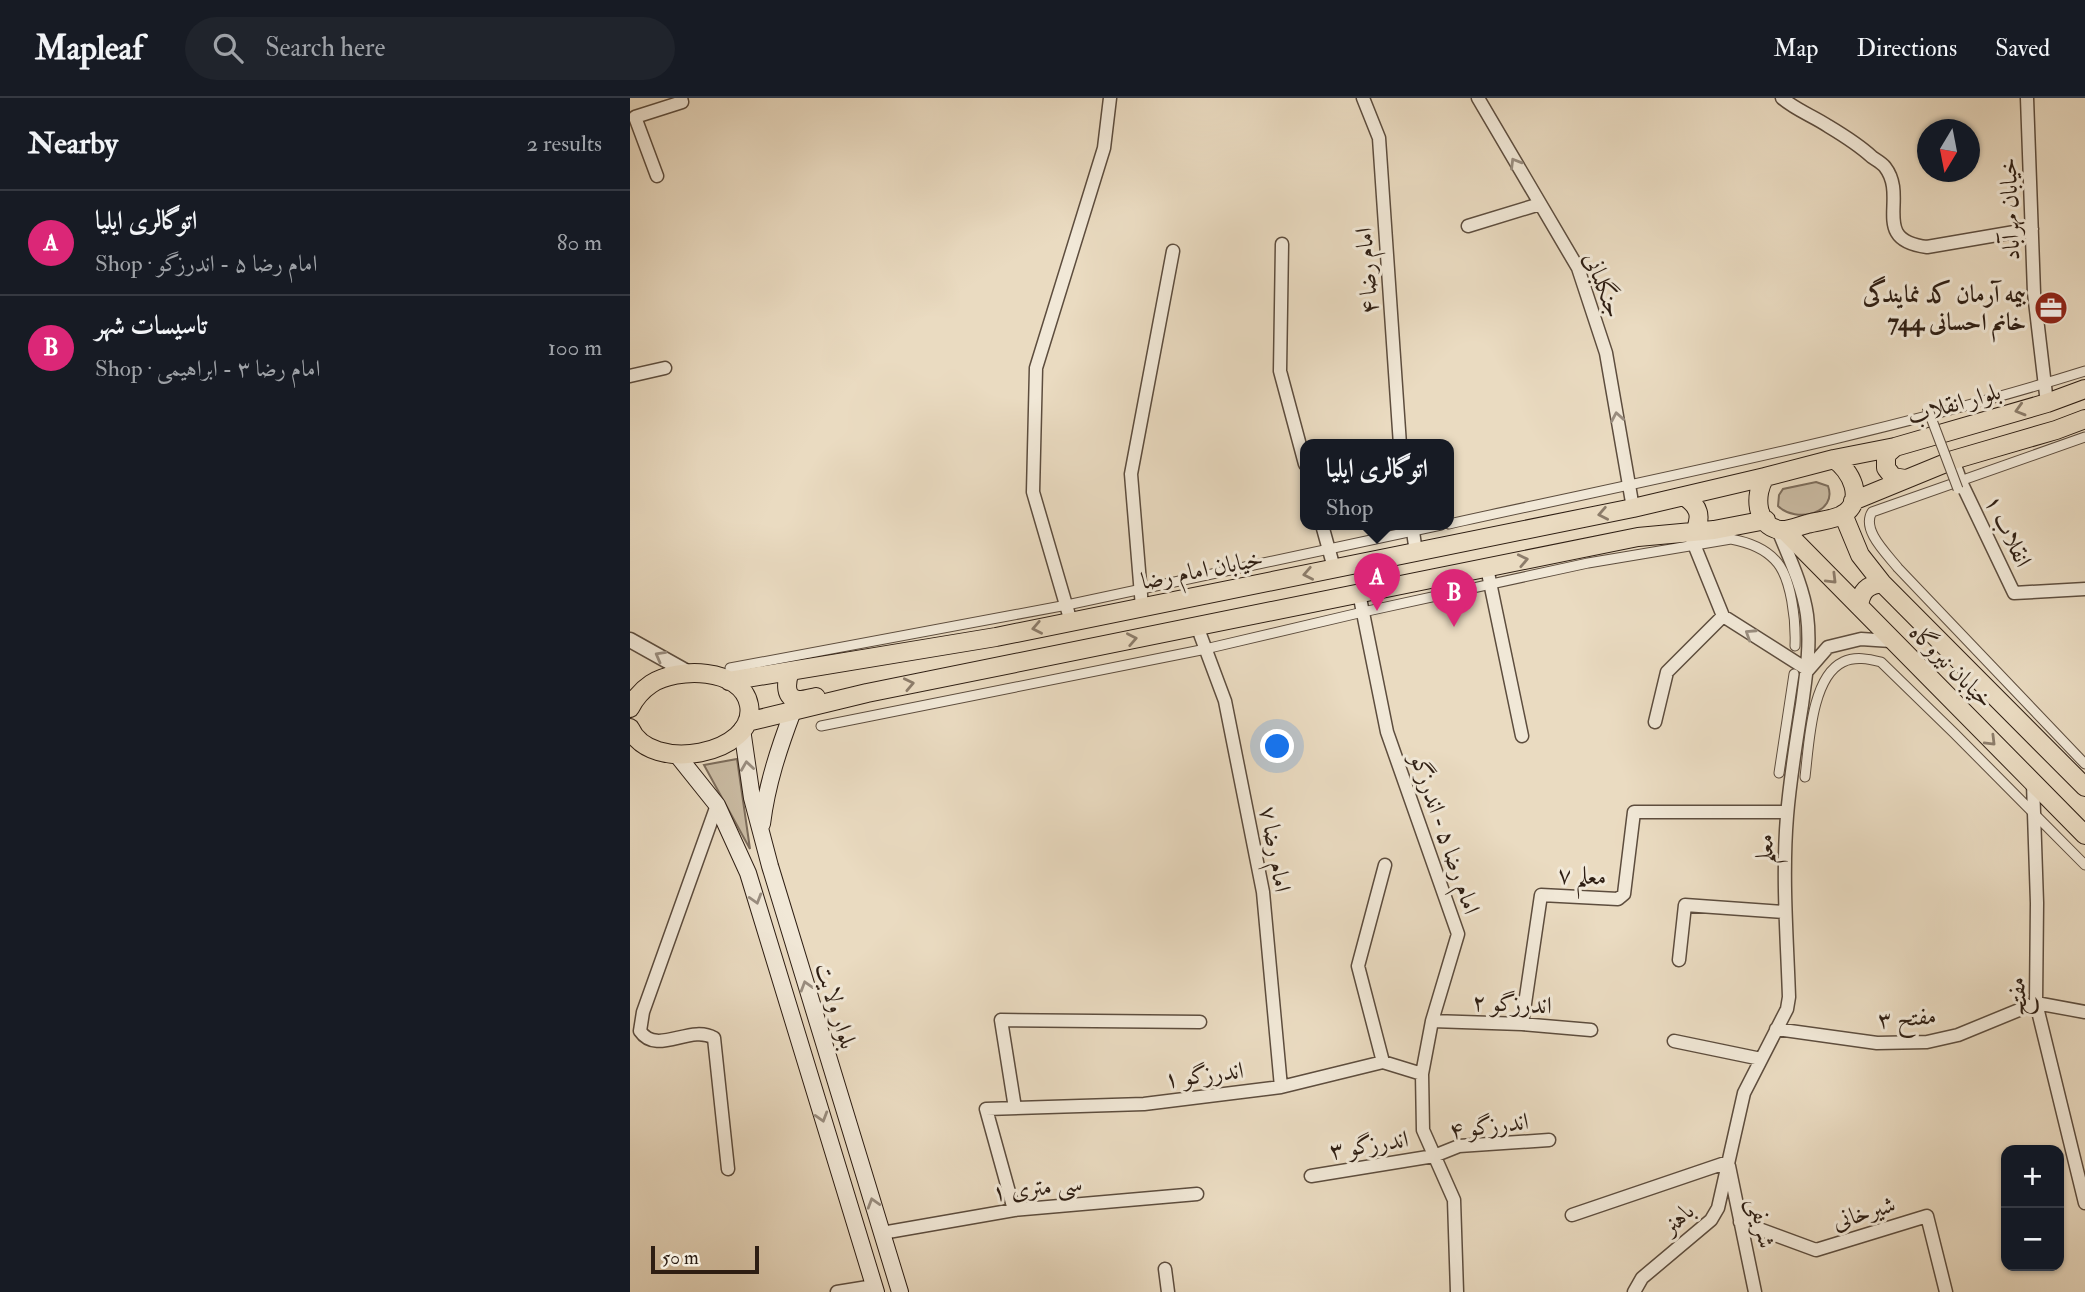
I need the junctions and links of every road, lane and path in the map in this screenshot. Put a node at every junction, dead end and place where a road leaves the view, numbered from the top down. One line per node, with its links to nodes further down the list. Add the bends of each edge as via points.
1 (681, 98): 7 (street, via 682,102 635,117)
2 (1110, 98): 50 (street, via 1104,148 1036,369 1033,492)
3 (1363, 98): 22 (street, امام رضا ۴, via 1379,138)
4 (1478, 98): 8 (street, جنگلبانی, one-way to 4)
5 (1782, 98): 10 (street, via 1885,167 1892,183 1894,231 1902,240 1927,247)
6 (2027, 98): 10 (street, خیابان مهرآباد)
7 (657, 176)
8 (1540, 204): 9 (street); 29 (street, جنگلبانی, one-way to 8, via 1606,353 1578,268)
9 (1468, 226)
10 (2032, 229): 16 (street, خیابان مهرآباد)
11 (1282, 244): 23 (street, via 1280,371)
12 (1173, 251): 47 (street, via 1131,474)
13 (665, 368): 15 (street)
14 (2085, 371): 16 (street)
15 (630, 376)
16 (2045, 384): 18 (street, خیابان مهرآباد); 29 (street, via 1816,444)
17 (2085, 389): 18 (main road, بلوار انقلاب)
18 (2047, 403): 24 (main road, بلوار انقلاب, one-way to 24)
19 (1927, 407): 30 (street, bridge)
20 (2085, 419): 26 (main road)
21 (2085, 437): 30 (street)
22 (1400, 439)
23 (1300, 445)
24 (1895, 447): 25 (main road, بلوار انقلاب); 28 (main road, via 1886,456 1886,468 1893,477)
25 (1834, 459): 27 (main road, بلوار انقلاب); 32 (main road, خیابان نیروگاه, via 1854,484)
26 (1953, 460): 28 (main road); 30 (street, انقلاب ۱)
27 (1765, 477): 31 (main road, خیابان امام رضا); 35 (main road, via 1757,502 1761,516)
28 (1905, 479): 32 (main road)
29 (1629, 485): 33 (street, جنگلبانی); 34 (street)
30 (1959, 485): 45 (street, انقلاب ۱, via 2014,593); 73 (street, via 1872,512 1869,527 1898,568)
31 (1685, 497): 33 (main road, خیابان امام رضا); 39 (main road, via 1699,512)
32 (1848, 507): 35 (main road); 44 (main road, خیابان نیروگاه, via 1860,555)
33 (1633, 508): 41 (main road, خیابان امام رضا, one-way to 41)
34 (1454, 523)
35 (1776, 527): 39 (main road); 48 (main road, خیابان نیروگاه, one-way to 48); 57 (street, معلم, via 1807,613)
36 (1323, 530): 40 (street)
37 (1405, 530): 40 (street)
38 (1413, 530): 41 (street)
39 (1693, 536): 43 (main road, via 1638,537); 51 (street); 55 (street, via 1751,543 1774,559 1784,576 1795,616)
40 (1329, 550): 42 (street); 47 (street)
41 (1416, 552): 42 (main road, خیابان امام رضا)
42 (1334, 569): 47 (main road, خیابان امام رضا, one-way to 47)
43 (1489, 576): 46 (main road); 49 (street); 69 (street)
44 (1882, 583): 48 (main road, via 1870,585 1861,594); 77 (main road, خیابان نیروگاه)
45 (2085, 589)
46 (1359, 593): 49 (street, امام رضا ۵ - اندرزگو); 52 (main road)
47 (1141, 598): 50 (main road, خیابان امام رضا)
48 (1859, 606): 54 (main road, خیابان نیروگاه)
49 (1363, 612): 56 (street); 91 (street, امام رضا ۵ - اندرزگو, via 1387,732 1458,934)
50 (1069, 613): 58 (main road, خیابان امام رضا, one-way to 58, via 996,637); 60 (street)
51 (1723, 616): 57 (street, one-way to 51); 65 (street, via 1667,672)
52 (1196, 626): 56 (street, امام رضا ۷); 62 (main road, one-way to 52)
53 (630, 640): 59 (street, one-way to 53)
54 (1891, 641): 57 (street, via 1861,639 1828,647); 76 (main road, خیابان نیروگاه, one-way to 76)
55 (1795, 646)
56 (1205, 649): 67 (street); 100 (street, امام رضا ۷, via 1225,701 1263,892)
57 (1808, 670): 79 (street, معلم)
58 (790, 672): 60 (main road, خیابان امام رضا); 62 (main road, via 787,690 799,700)
59 (690, 673): 60 (main road); 63 (main road, via 652,683)
60 (729, 674): 66 (main road, via 746,695)
61 (1794, 674): 74 (street)
62 (867, 693): 64 (main road)
63 (631, 700)
64 (793, 711): 66 (main road); 81 (main road, via 773,766)
65 (1655, 722)
66 (745, 726): 72 (main road, via 712,750); 81 (main road, بلوار ولایت, one-way to 66, via 752,798)
67 (821, 726)
68 (630, 728): 70 (main road)
69 (1522, 736)
70 (651, 748): 71 (main road); 72 (main road)
71 (630, 749)
72 (677, 755): 78 (main road, بلوار ولایت)
73 (2085, 764)
74 (1779, 772)
75 (1805, 776): 80 (street, via 1815,707 1826,676 1841,663 1870,659 1881,662)
76 (2033, 783): 80 (street, مفتح); 82 (main road, خیابان نیروگاه)
77 (2085, 787)
78 (717, 805): 86 (main road, بلوار ولایت); 105 (street, via 640,1031 658,1042 689,1034 706,1033 714,1038)
79 (1787, 812): 87 (street, معلم); 93 (street, معلم ۷, via 1634,812 1624,894 1618,899 1541,895)
80 (2034, 814): 83 (street); 89 (street, مفتح)
81 (761, 834): 84 (main road, بلوار ولایت)
82 (2085, 835)
83 (2085, 865)
84 (770, 866): 86 (main road, via 754,863); 112 (main road, بلوار ولایت, one-way to 84)
85 (1385, 866): 98 (street, via 1358,966)
86 (748, 873): 114 (main road, بلوار ولایت, one-way to 114)
87 (1785, 912): 88 (street, via 1685,905); 94 (street, معلم, via 1789,998)
88 (1679, 960)
89 (2036, 1003): 90 (street); 94 (street, مفتح ۳, via 1958,1035 1927,1042 1877,1043); 108 (street, مفتح)
90 (2085, 1012)
91 (1432, 1021): 93 (street, اندرزگو ۲); 99 (street, امام رضا ۵ - اندرزگو)
92 (1200, 1022): 101 (street, via 1002,1020)
93 (1522, 1024): 95 (street, اندرزگو ۲)
94 (1776, 1029): 97 (street, معلم)
95 (1591, 1030)
96 (1674, 1041): 97 (street)
97 (1761, 1059): 104 (street, معلم, via 1744,1093)
98 (1383, 1062): 99 (street); 100 (street, اندرزگو ۱)
99 (1422, 1074): 103 (street, امام رضا ۵ - اندرزگو, via 1423,1130)
100 (1281, 1087): 101 (street, اندرزگو ۱, via 1144,1104)
101 (1014, 1108): 109 (street, اندرزگو ۱, via 986,1109)
102 (1549, 1140): 103 (street, اندرزگو ۴, via 1459,1146)
103 (1434, 1156): 106 (street, اندرزگو ۳); 118 (street, امام رضا ۵ - اندرزگو, via 1454,1200)
104 (1728, 1162): 110 (street); 111 (street, شریفی); 119 (street, باهنر, via 1718,1208 1710,1220 1642,1278)
105 (728, 1169)
106 (1311, 1176)
107 (1198, 1194): 109 (street, سی متری ۱)
108 (2085, 1203)
109 (1014, 1210): 112 (street, سی متری ۱)
110 (1572, 1215)
111 (1740, 1222): 120 (street, شریفی); 121 (street, شیرخانی, via 1816,1250 1927,1216)
112 (882, 1233): 116 (main road, بلوار ولایت)
113 (1165, 1269): 117 (street)
114 (875, 1289): 115 (street)
115 (837, 1292)
116 (900, 1292)
117 (1168, 1292)
118 (1457, 1292)
119 (1634, 1292)
120 (1755, 1292)
121 (1946, 1292)

